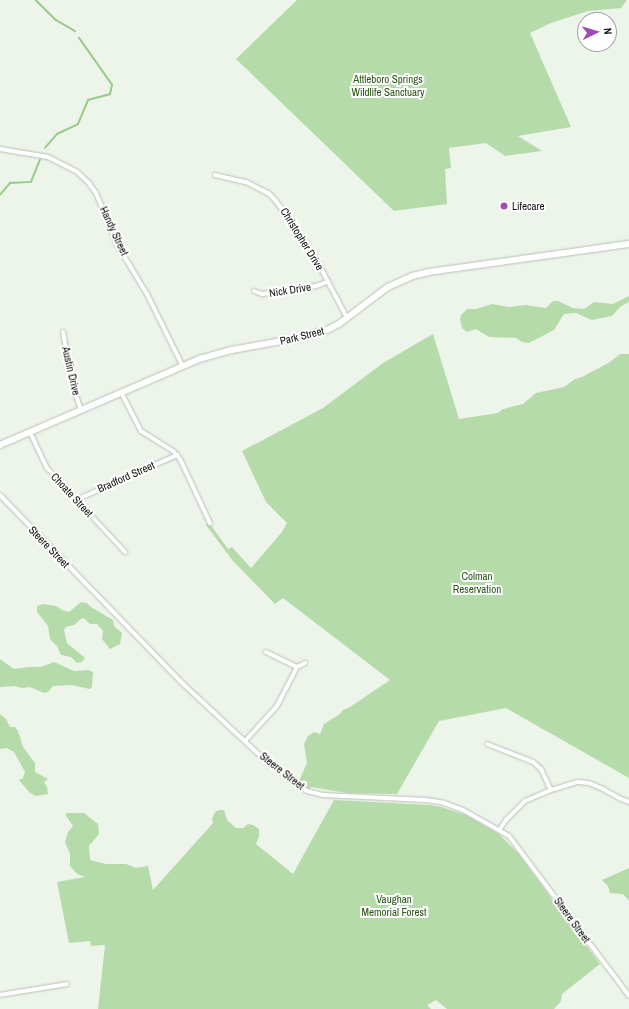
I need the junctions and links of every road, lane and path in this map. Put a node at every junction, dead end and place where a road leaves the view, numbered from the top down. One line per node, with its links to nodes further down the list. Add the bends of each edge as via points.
1 (0, 149): 8 (street, Handy Street, via 48,156 76,171 88,182 96,193 118,246 147,294)
2 (215, 175): 4 (street, Christopher Drive, via 246,182 273,198 314,255)
3 (629, 244): 6 (main road, Park Street, via 413,276 388,287)
4 (327, 282): 5 (street, Nick Drive, via 262,294); 6 (street, Christopher Drive)
5 (254, 291)
6 (347, 318): 8 (main road, Park Street, via 314,335 232,350)
7 (63, 332): 10 (street, Austin Drive, via 73,386)
8 (182, 367): 9 (main road, Park Street)
9 (122, 394): 10 (main road, Park Street); 13 (street, via 141,431)
10 (81, 410): 11 (main road, Park Street)
11 (30, 432): 12 (main road, Park Street); 15 (street, Choate Street, via 47,468)
12 (0, 445)
13 (177, 455): 15 (street, Bradford Street); 16 (street)
14 (0, 495): 21 (street, Steere Street, via 148,649)
15 (76, 500): 17 (street, Choate Street)
16 (210, 523)
17 (125, 552)
18 (266, 652): 20 (street)
19 (305, 662): 20 (street)
20 (296, 667): 21 (street, via 277,706)
21 (245, 741): 25 (street, Steere Street, via 307,791 339,796 444,803)
22 (487, 744): 23 (street, via 533,762 541,769)
23 (551, 790): 24 (street, via 578,782 589,783); 25 (street, via 525,801)
24 (629, 802)
25 (500, 829): 28 (street, Steere Street, via 517,845)
26 (67, 984): 27 (street)
27 (0, 995)
28 (629, 996)

